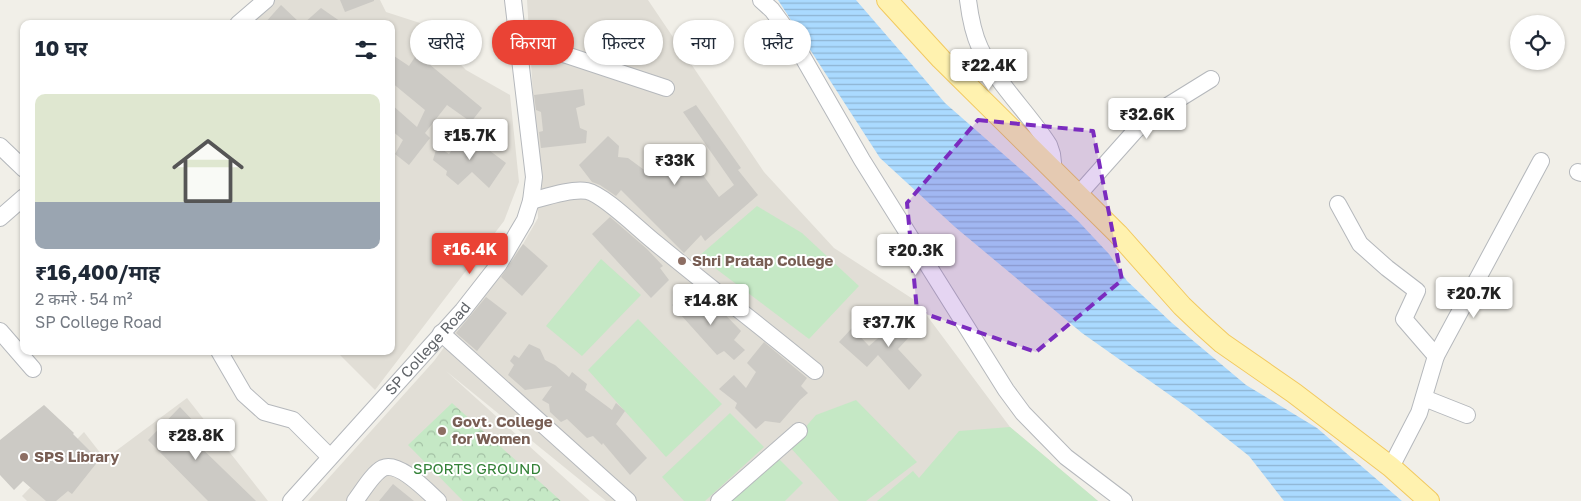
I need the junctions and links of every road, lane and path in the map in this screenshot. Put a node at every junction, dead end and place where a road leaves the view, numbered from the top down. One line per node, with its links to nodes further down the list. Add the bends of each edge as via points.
1 (266, 0): 6 (street)
2 (513, 0): 7 (street, SP College Road)
3 (761, 0): 39 (street, via 789,33 867,167 1006,390 1066,457)
4 (888, 0): 15 (main road, via 941,59)
5 (968, 0): 15 (street, via 979,48 1049,145)
6 (243, 20)
7 (516, 20)
8 (574, 58): 11 (street)
9 (521, 65): 18 (street, SP College Road, via 534,177)
10 (1211, 79): 16 (street, via 1148,118)
11 (666, 88)
12 (0, 146): 14 (street)
13 (1541, 161): 26 (street)
14 (20, 165)
15 (1054, 172): 16 (main road)
16 (1078, 195): 33 (main road, via 1118,234 1182,306 1222,343)
17 (20, 201): 20 (street)
18 (531, 201): 22 (street, SP College Road, via 525,220 499,264); 28 (street, via 573,191 587,191 602,198)
19 (1338, 204): 26 (street, via 1360,244 1417,291 1404,319)
20 (0, 218)
21 (0, 331): 23 (street)
22 (441, 333): 32 (street, SP College Road); 37 (street)
23 (20, 353)
24 (21, 355): 27 (street)
25 (221, 355): 32 (street, via 244,394 264,412 293,420)
26 (1436, 356): 29 (street)
27 (33, 368)
28 (815, 371)
29 (1424, 398): 30 (street); 33 (street)
30 (1468, 415)
31 (799, 430): 38 (street)
32 (330, 457): 34 (street, SP College Road)
33 (1391, 467): 40 (main road)
34 (292, 501)
35 (355, 501): 36 (street, via 382,468 390,467 406,473)
36 (438, 501)
37 (628, 501)
38 (719, 501)
39 (1124, 501)
40 (1429, 501)

